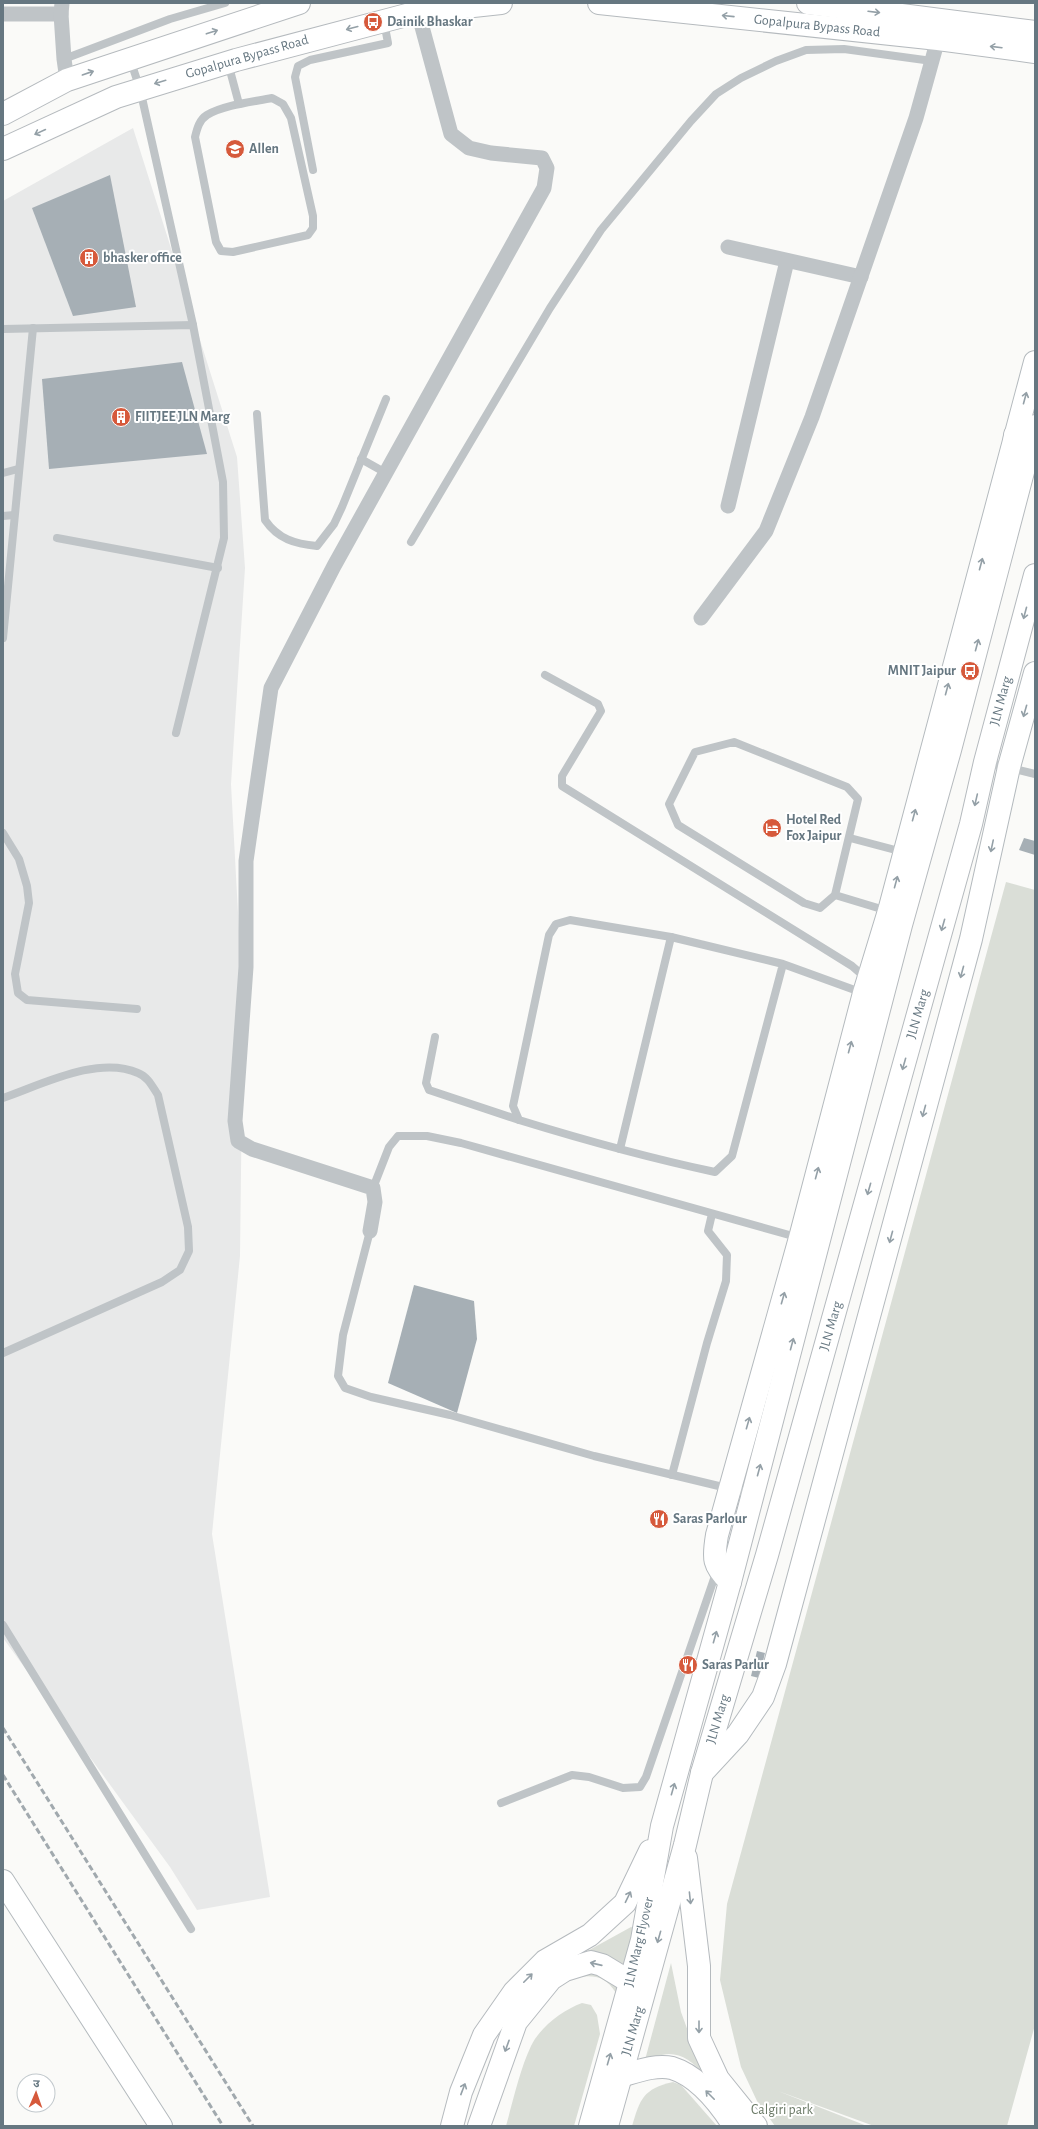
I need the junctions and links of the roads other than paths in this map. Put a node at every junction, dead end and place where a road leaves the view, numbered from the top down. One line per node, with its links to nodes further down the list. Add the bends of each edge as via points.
1 (225, 3): 13 (lane, via 170,19)
2 (300, 3): 14 (main road, one-way to 2)
3 (501, 3): 7 (main road, Gopalpura Bypass Road)
4 (599, 3): 11 (main road, Gopalpura Bypass Road, one-way to 4)
5 (808, 3): 10 (main road, Gopalpura Bypass Road, one-way to 10)
6 (62, 9): 8 (street); 13 (street)
7 (418, 12): 9 (main road, Gopalpura Bypass Road); 37 (street, via 451,134 469,148 542,158 548,168 544,188)
8 (3, 14)
9 (384, 20): 16 (main road, Gopalpura Bypass Road, one-way to 16); 22 (lane, via 388,43 310,60 298,66 295,77)
10 (1029, 30)
11 (938, 39): 12 (main road, Gopalpura Bypass Road, one-way to 11); 15 (street)
12 (1035, 52)
13 (64, 59): 17 (street)
14 (130, 59): 17 (main road, one-way to 14); 18 (lane)
15 (932, 61): 25 (street, via 916,118); 43 (lane, via 844,49 806,50 762,68 716,94 601,230 550,308)
16 (227, 62): 18 (main road, Gopalpura Bypass Road, one-way to 18); 19 (lane)
17 (67, 80): 20 (main road)
18 (140, 88): 21 (main road, Gopalpura Bypass Road, one-way to 21); 26 (lane)
19 (239, 104): 19 (lane, via 272,98 283,104 291,118 313,228 308,235 233,252 221,251 216,242 195,137 206,115)
20 (3, 114)
21 (3, 149)
22 (313, 170)
23 (728, 247): 24 (street)
24 (787, 261): 25 (street); 38 (street)
25 (861, 277): 46 (street, via 812,417 766,531)
26 (193, 325): 27 (lane); 44 (lane, via 223,482 224,538)
27 (33, 328): 28 (lane); 35 (lane)
28 (3, 329)
29 (1035, 362): 33 (main road, one-way to 29)
30 (386, 399): 34 (lane)
31 (257, 414): 34 (lane, via 265,520 275,532 297,544 317,546 326,536 342,507)
32 (1035, 426): 41 (main road, JLN Marg)
33 (1015, 434): 41 (main road); 51 (main road, one-way to 33)
34 (361, 460): 37 (lane)
35 (18, 469): 36 (lane); 39 (lane)
36 (3, 473)
37 (386, 473): 68 (street, via 334,566 272,688 246,861 246,967 234,1121 238,1141 252,1149)
38 (728, 506)
39 (14, 515): 40 (lane); 47 (lane)
40 (3, 516)
41 (1009, 520): 51 (main road, JLN Marg, one-way to 41)
42 (57, 538): 44 (lane)
43 (411, 542)
44 (218, 568): 50 (lane)
45 (1035, 575): 52 (main road, JLN Marg, one-way to 52)
46 (701, 618)
47 (3, 638)
48 (1035, 673): 53 (main road, one-way to 53)
49 (545, 675): 62 (lane, via 598,704 601,711 562,776 562,786 834,954 852,966)
50 (176, 733)
51 (941, 748): 57 (main road, one-way to 51); 62 (main road, JLN Marg)
52 (985, 762): 53 (lane); 78 (main road, JLN Marg, one-way to 78, via 971,824 767,1555)
53 (1009, 767): 54 (lane); 78 (main road, one-way to 78, via 971,939 775,1664 763,1697 738,1734)
54 (1035, 774)
55 (3, 833): 63 (lane, via 19,859 29,903 15,974 18,993 27,1000)
56 (850, 838): 57 (lane); 58 (lane); 58 (lane, via 858,799 847,787 734,742 695,752 669,804 678,825 804,903 820,908)
57 (904, 853): 59 (main road, one-way to 57)
58 (835, 895): 59 (lane)
59 (889, 911): 62 (main road)
60 (672, 937): 61 (lane); 66 (lane, via 570,920 556,924 548,935 514,1106); 67 (lane)
61 (783, 964): 62 (lane); 67 (lane, via 732,1156 715,1172)
62 (874, 993): 71 (main road, JLN Marg, one-way to 62)
63 (137, 1009)
64 (435, 1037): 66 (lane, via 426,1084 429,1090)
65 (3, 1098): 72 (lane, via 76,1072 101,1067 121,1067 139,1073 149,1080 158,1095 188,1227 189,1251 180,1270 162,1282)
66 (519, 1120): 67 (lane)
67 (620, 1150)
68 (373, 1188): 69 (lane, via 389,1147 398,1136 414,1135 461,1143); 70 (street, via 375,1202)
69 (712, 1214): 71 (lane); 73 (lane, via 708,1231 727,1255 726,1281)
70 (370, 1231): 73 (lane, via 343,1335 338,1376 345,1388 371,1397 450,1415 594,1456)
71 (809, 1241): 74 (main road, one-way to 71); 75 (main road, JLN Marg, one-way to 71)
72 (3, 1353)
73 (672, 1475): 74 (lane)
74 (730, 1488): 75 (lane); 76 (main road, via 714,1552)
75 (753, 1494): 76 (main road, JLN Marg)
76 (724, 1575): 79 (lane, via 640,1787 623,1788 589,1777 572,1775); 80 (main road, JLN Marg, one-way to 76)
77 (3, 1625): 83 (lane)
78 (702, 1773): 81 (main road, JLN Marg)
79 (501, 1803)
80 (662, 1826): 84 (main road, JLN Marg Flyover, via 642,1940); 88 (main road, one-way to 80, via 461,2092 484,2035 510,1998 545,1961 590,1935 625,1903)
81 (685, 1845): 85 (main road, JLN Marg, one-way to 85); 92 (main road, one-way to 92, via 699,1966 700,2038 718,2079)
82 (3, 1881): 87 (main road)
83 (191, 1930)
84 (630, 1982): 86 (main road, JLN Marg Flyover, one-way to 84); 89 (main road, one-way to 89, via 602,1965 591,1962 565,1970 551,1980 516,2022)
85 (620, 2076): 86 (main road, JLN Marg Flyover); 91 (main road, one-way to 85, via 722,2107 704,2089 688,2076 671,2068 644,2069)
86 (605, 2110): 90 (main road, JLN Marg Flyover)
87 (161, 2126)
88 (452, 2126)
89 (479, 2126)
90 (590, 2126)
91 (734, 2126)
92 (756, 2126)

